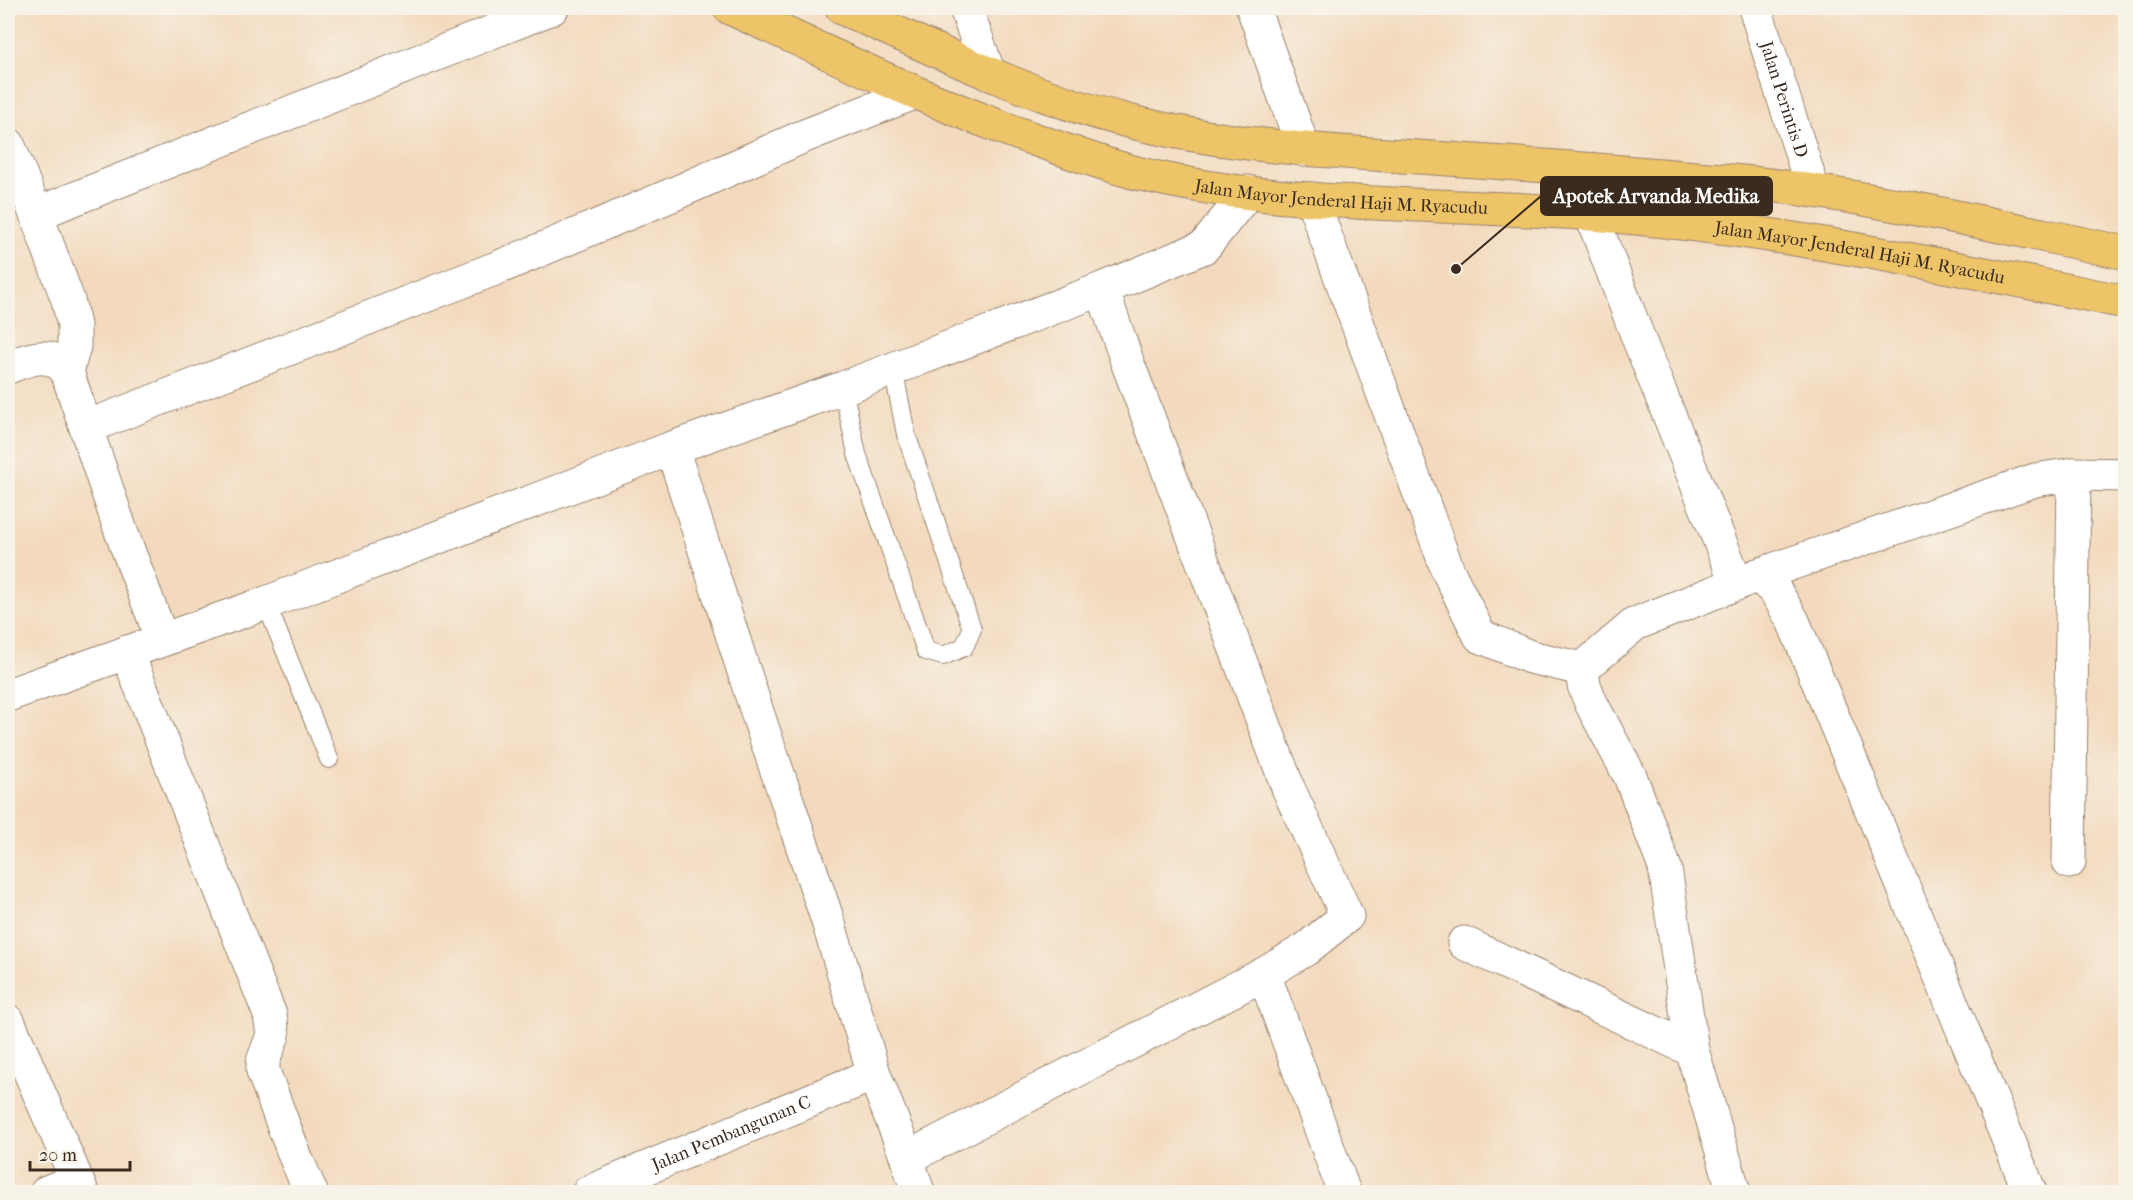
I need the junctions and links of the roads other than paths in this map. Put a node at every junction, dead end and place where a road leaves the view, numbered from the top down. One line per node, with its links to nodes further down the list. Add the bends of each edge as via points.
1 (552, 8): 14 (street)
2 (730, 8): 8 (main road, Jalan Mayor Jenderal Haji M. Ryacudu)
3 (842, 8): 7 (main road)
4 (966, 8): 7 (street)
5 (1253, 8): 10 (street)
6 (1755, 8): 11 (street, Jalan Perintis D)
7 (989, 74): 10 (main road, via 1124,120 1228,141)
8 (914, 93): 12 (main road, Jalan Mayor Jenderal Haji M. Ryacudu, via 1111,166); 23 (street, via 502,266)
9 (8, 144): 14 (street)
10 (1304, 150): 11 (main road, via 1603,170)
11 (1813, 190): 16 (main road)
12 (1248, 192): 13 (main road, Jalan Mayor Jenderal Haji M. Ryacudu); 17 (street, via 1204,247)
13 (1312, 199): 15 (main road, Jalan Mayor Jenderal Haji M. Ryacudu); 31 (street, via 1448,571 1480,636 1530,657)
14 (36, 214): 21 (street, via 74,325 74,346)
15 (1592, 214): 18 (main road, Jalan Mayor Jenderal Haji M. Ryacudu, via 1835,245); 27 (street, via 1641,345)
16 (2126, 253)
17 (1102, 289): 20 (street); 36 (street, via 1289,790 1347,916 1306,950)
18 (2126, 302)
19 (8, 367): 21 (street, via 46,358 55,359)
20 (893, 368): 22 (street); 22 (lane, via 906,434 972,628 964,647 943,656 926,651 857,454)
21 (67, 372): 23 (street)
22 (843, 388): 24 (street)
23 (87, 427): 29 (street)
24 (672, 448): 28 (street); 39 (street, via 827,918)
25 (2074, 474): 26 (street); 27 (street, via 2035,480); 34 (street)
26 (2126, 475)
27 (1747, 579): 31 (street, via 1635,624); 48 (street, via 1776,592 1793,621)
28 (266, 603): 29 (street); 33 (lane)
29 (162, 639): 30 (street)
30 (128, 652): 32 (street); 43 (street, via 270,1015 273,1035 263,1071)
31 (1582, 669): 38 (street, via 1591,703 1630,776 1665,868)
32 (8, 695)
33 (329, 759)
34 (2069, 862)
35 (1464, 943): 38 (street)
36 (1264, 974): 40 (street); 46 (street)
37 (8, 1021): 41 (street)
38 (1692, 1050): 47 (street)
39 (874, 1074): 40 (street); 44 (street, Jalan Pembangunan C)
40 (907, 1158): 45 (street)
41 (79, 1186): 42 (street)
42 (47, 1192)
43 (311, 1192)
44 (589, 1192)
45 (918, 1192)
46 (1344, 1192)
47 (1734, 1192)
48 (2030, 1192)

